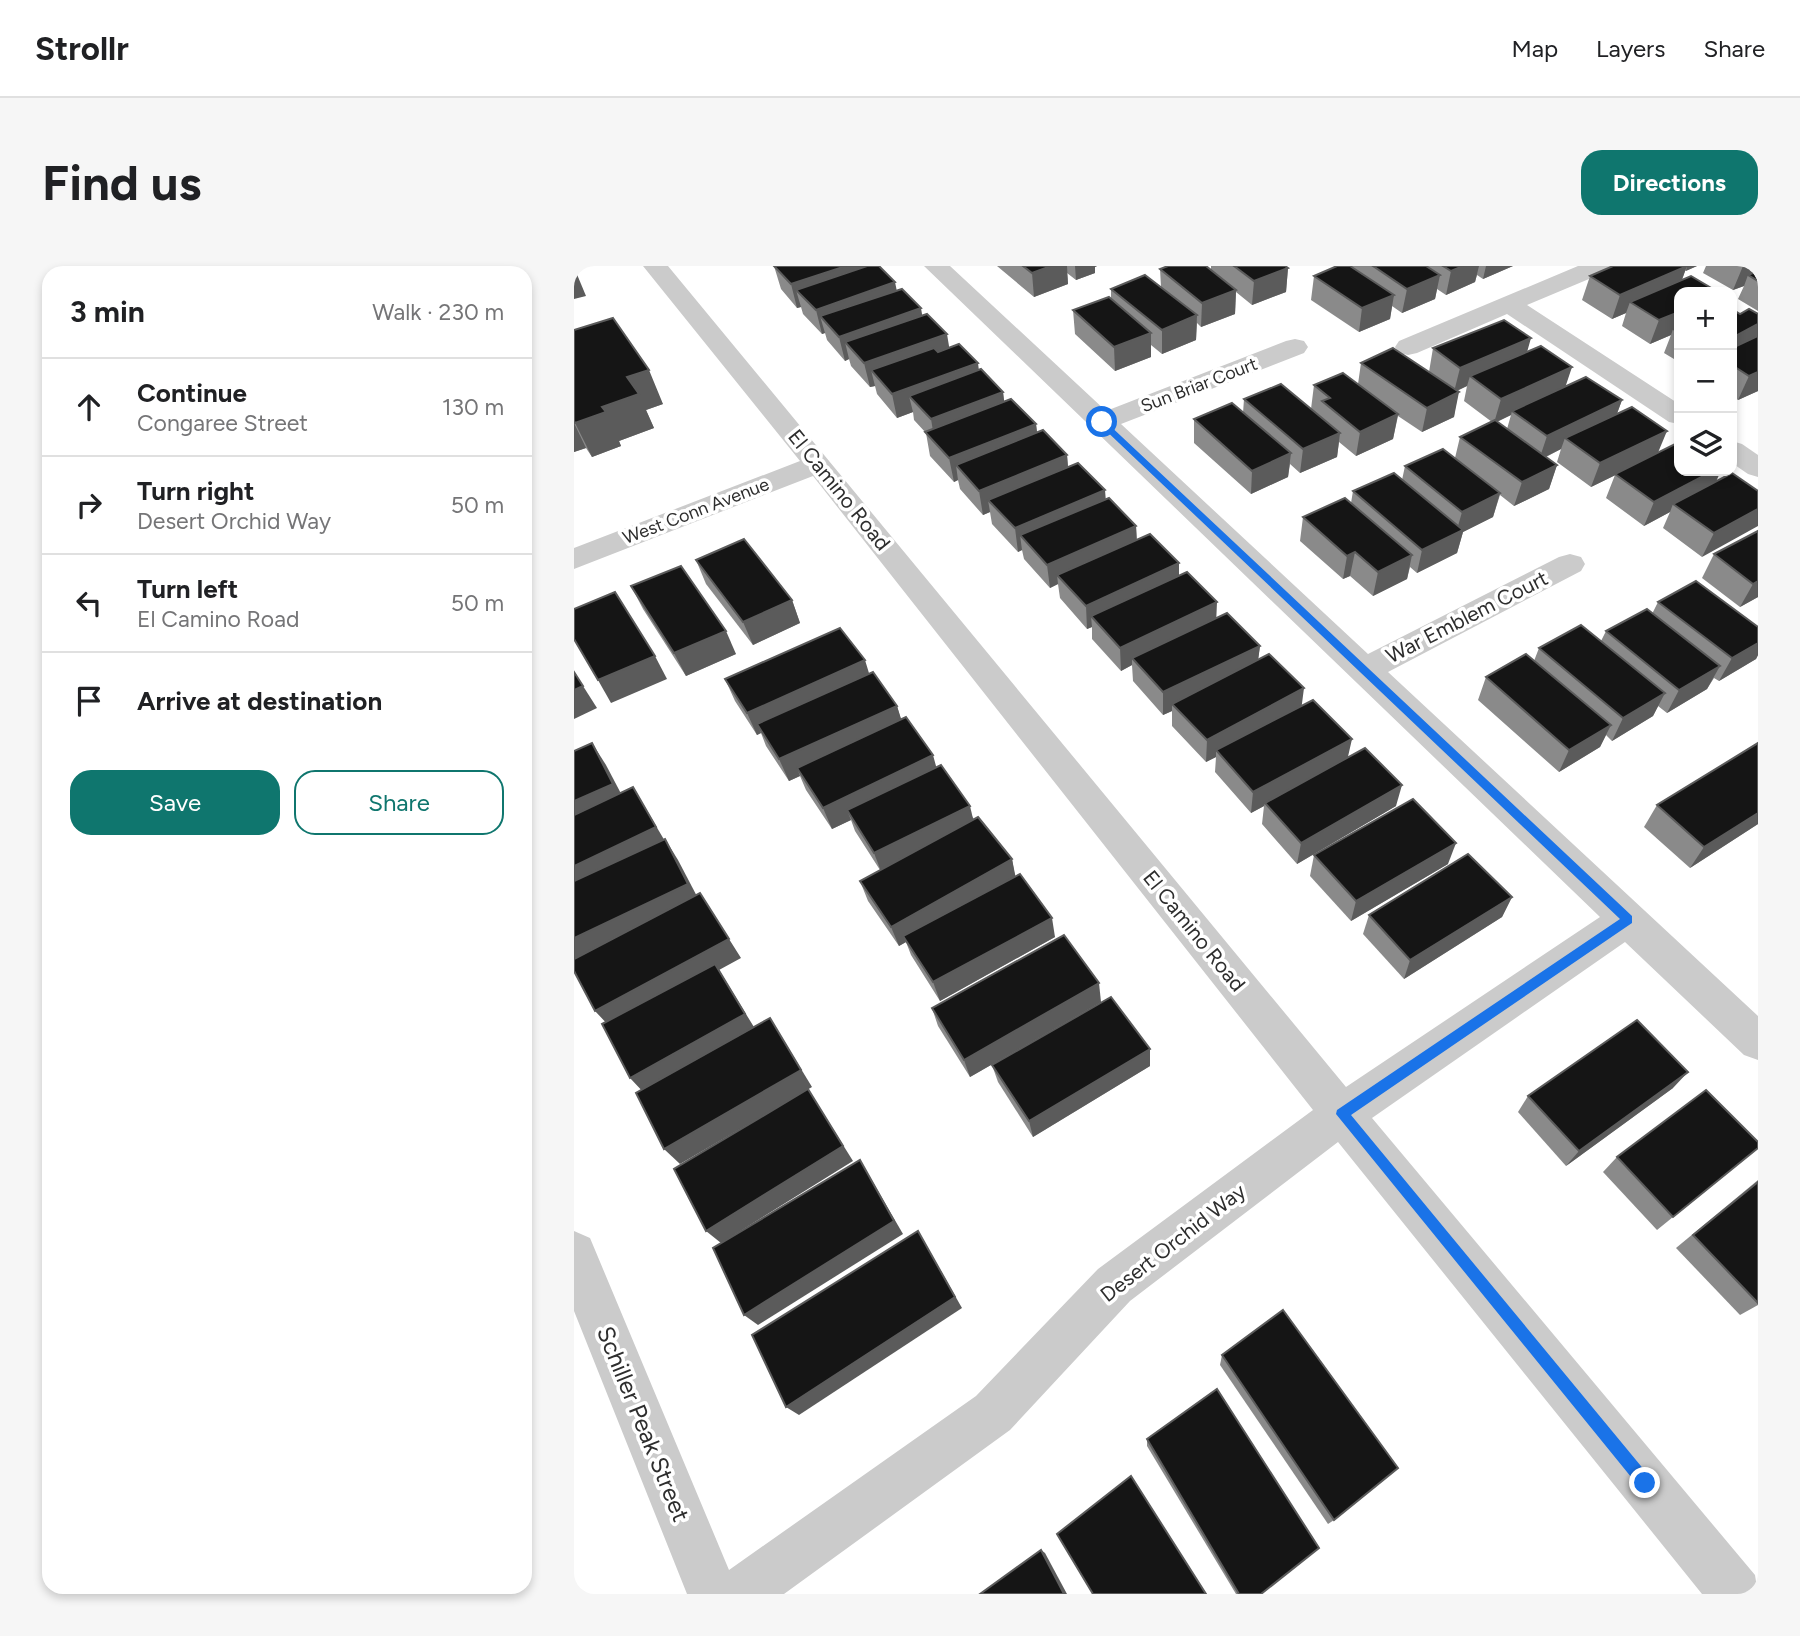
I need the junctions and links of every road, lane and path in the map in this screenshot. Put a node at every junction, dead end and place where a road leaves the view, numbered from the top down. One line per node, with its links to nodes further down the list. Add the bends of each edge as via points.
1 (655, 266): 12 (street, El Camino Road)
2 (936, 266): 8 (street)
3 (1599, 266): 4 (street)
4 (1508, 304): 6 (street); 7 (street)
5 (1296, 347): 8 (street, Sun Briar Court)
6 (1408, 347)
7 (1674, 413)
8 (1102, 422): 16 (street)
9 (1758, 433): 10 (street)
10 (1737, 445)
11 (1737, 452): 13 (street)
12 (818, 464): 14 (street, West Conn Avenue); 19 (street, El Camino Road)
13 (1758, 468)
14 (574, 559)
15 (1570, 564): 16 (street, War Emblem Court)
16 (1364, 670): 17 (street)
17 (1628, 919): 18 (street); 19 (street, Desert Orchid Way)
18 (1758, 1042)
19 (1342, 1114): 22 (street, Desert Orchid Way, via 1114,1285 993,1413); 23 (street, El Camino Road)
20 (574, 1254): 21 (street, Schiller Peak Street)
21 (713, 1594)
22 (740, 1594)
23 (1736, 1594)

